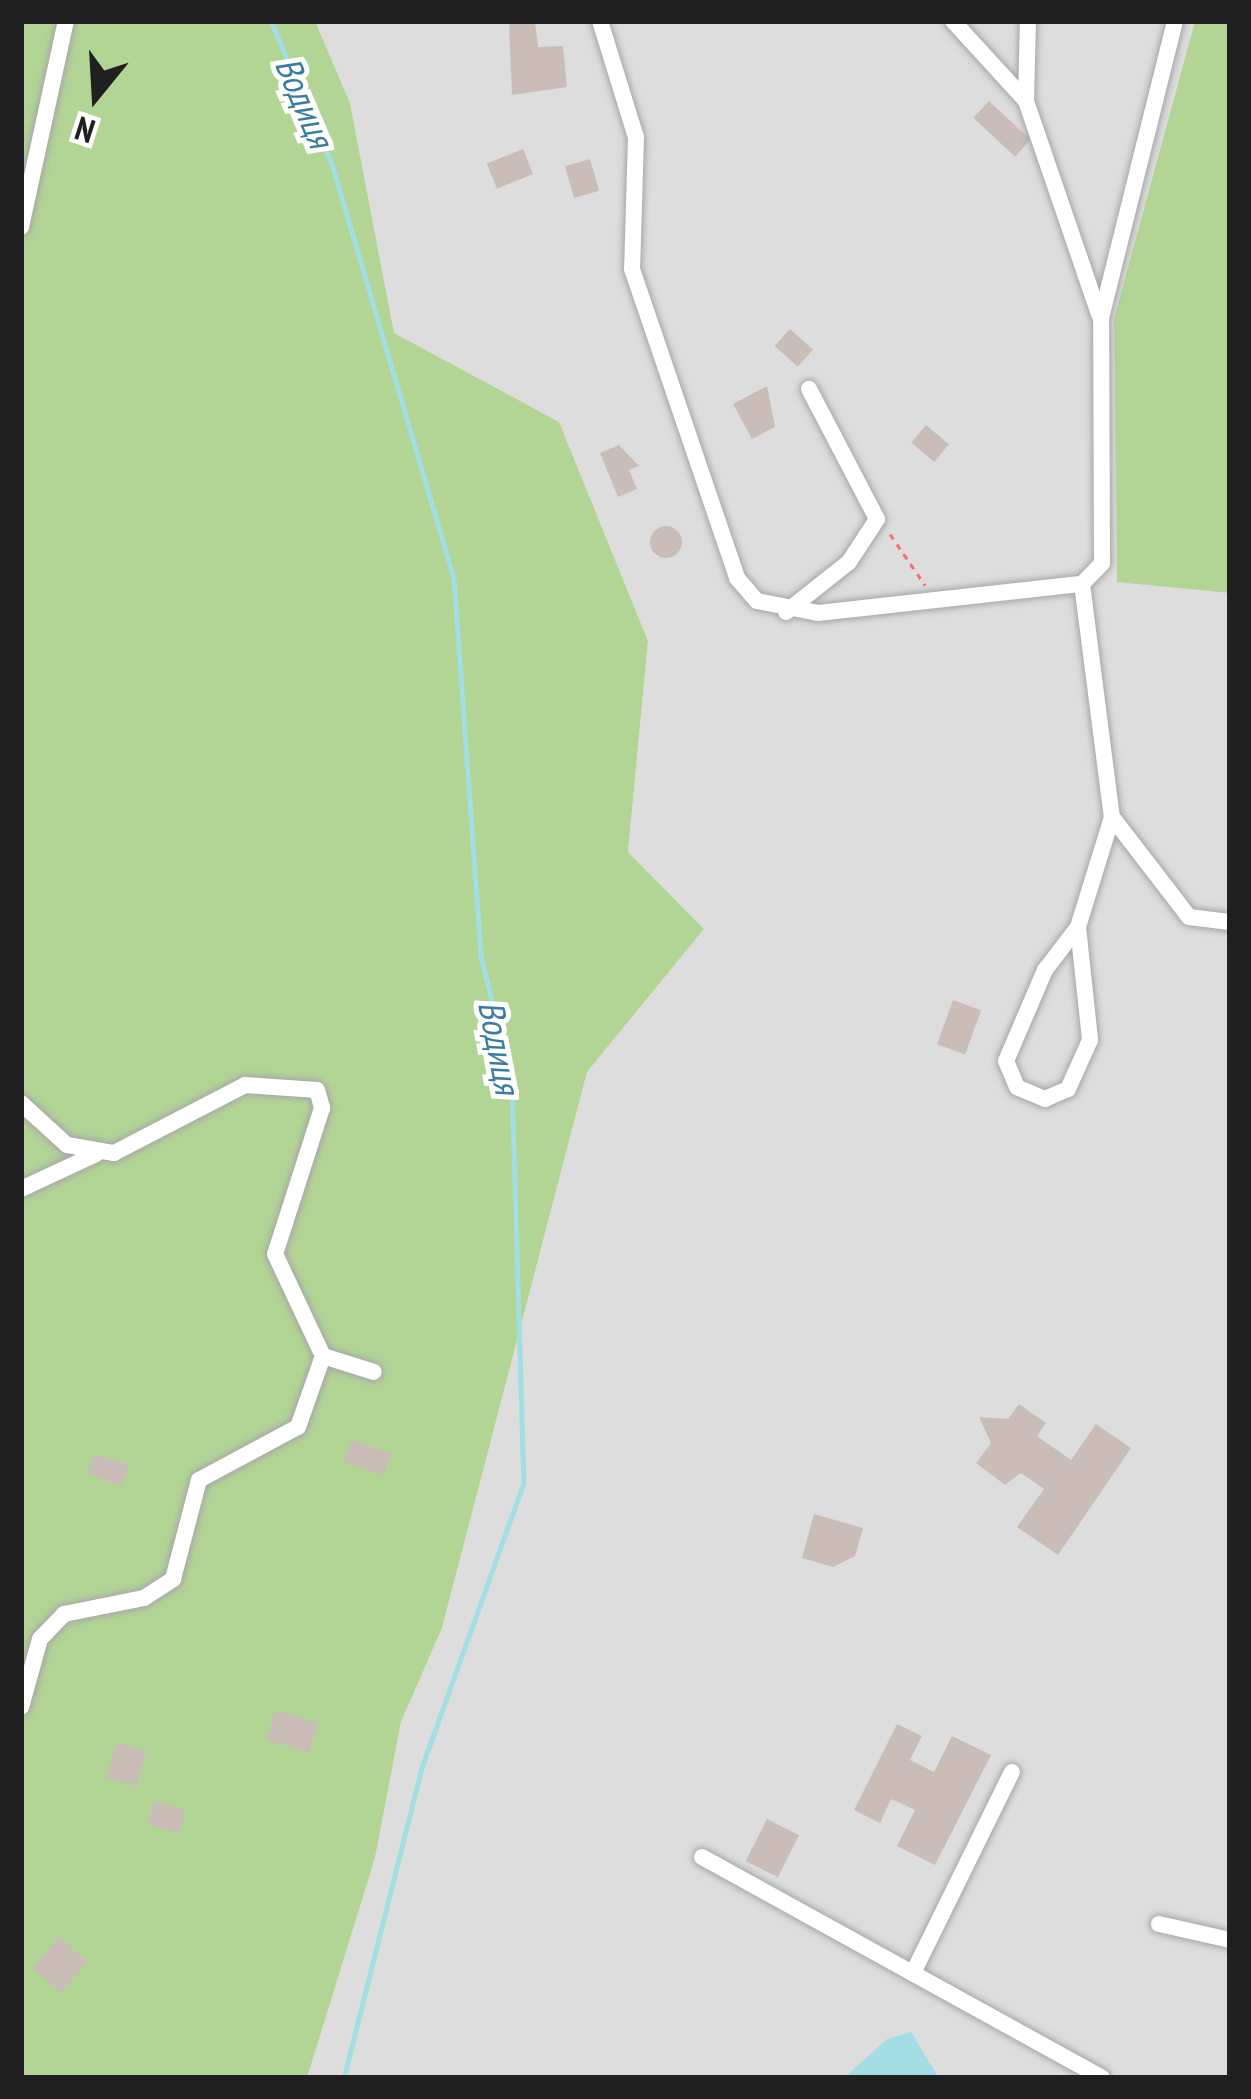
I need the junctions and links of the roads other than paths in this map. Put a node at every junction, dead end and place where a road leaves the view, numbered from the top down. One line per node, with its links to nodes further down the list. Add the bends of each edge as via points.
1 (66, 21): 7 (street)
2 (601, 21): 11 (street, via 636,137 632,269 647,325 737,578)
3 (953, 21): 6 (street)
4 (1028, 21): 6 (street)
5 (1175, 21): 8 (street)
6 (1026, 100): 8 (street)
7 (21, 227)
8 (1100, 318): 10 (street, via 1105,553)
9 (809, 389): 11 (street, via 877,519 849,562)
10 (1082, 584): 11 (street); 12 (street)
11 (785, 613)
12 (1112, 817): 13 (street, via 1189,917); 14 (street)
13 (1230, 922)
14 (1078, 927): 14 (street, via 1045,970 1006,1061 1017,1087 1045,1099 1068,1089 1090,1040)
15 (21, 1103): 16 (street, via 67,1145)
16 (97, 1154): 17 (street); 18 (street, via 140,1144 245,1085 317,1090 322,1108 275,1254)
17 (21, 1189)
18 (323, 1356): 19 (street); 20 (street, via 298,1426 199,1480 173,1579 144,1598 64,1614 40,1640)
19 (374, 1372)
20 (21, 1707)
21 (1012, 1772): 25 (street)
22 (703, 1858): 25 (street)
23 (1159, 1924): 24 (street)
24 (1230, 1940)
25 (913, 1973): 26 (street)
26 (1102, 2078)

